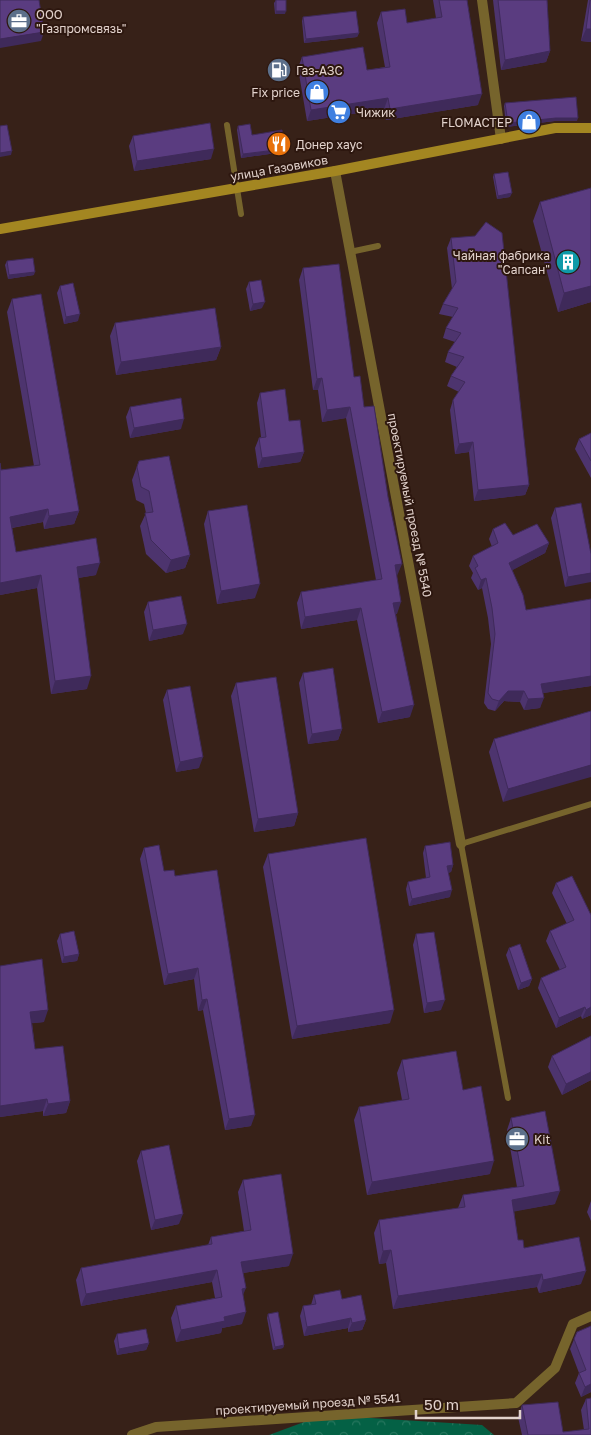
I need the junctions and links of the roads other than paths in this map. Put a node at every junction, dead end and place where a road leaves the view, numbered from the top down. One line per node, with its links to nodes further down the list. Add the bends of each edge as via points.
1 (482, 0): 4 (street)
2 (226, 125): 6 (lane)
3 (591, 128): 4 (street, улица Газовиков, via 555,128)
4 (501, 139): 5 (street, улица Газовиков)
5 (335, 171): 6 (street, улица Газовиков); 10 (street, проектируемый проезд № 5540)
6 (237, 188): 7 (lane); 8 (street, улица Газовиков)
7 (241, 214)
8 (0, 229)
9 (378, 246): 10 (lane)
10 (350, 252): 12 (street, проектируемый проезд № 5540)
11 (591, 804): 12 (lane)
12 (461, 844): 13 (lane)
13 (508, 1098)
14 (591, 1316): 15 (street, проектируемый проезд № 5541, via 572,1324 554,1368 516,1403 156,1427)
15 (132, 1435)

